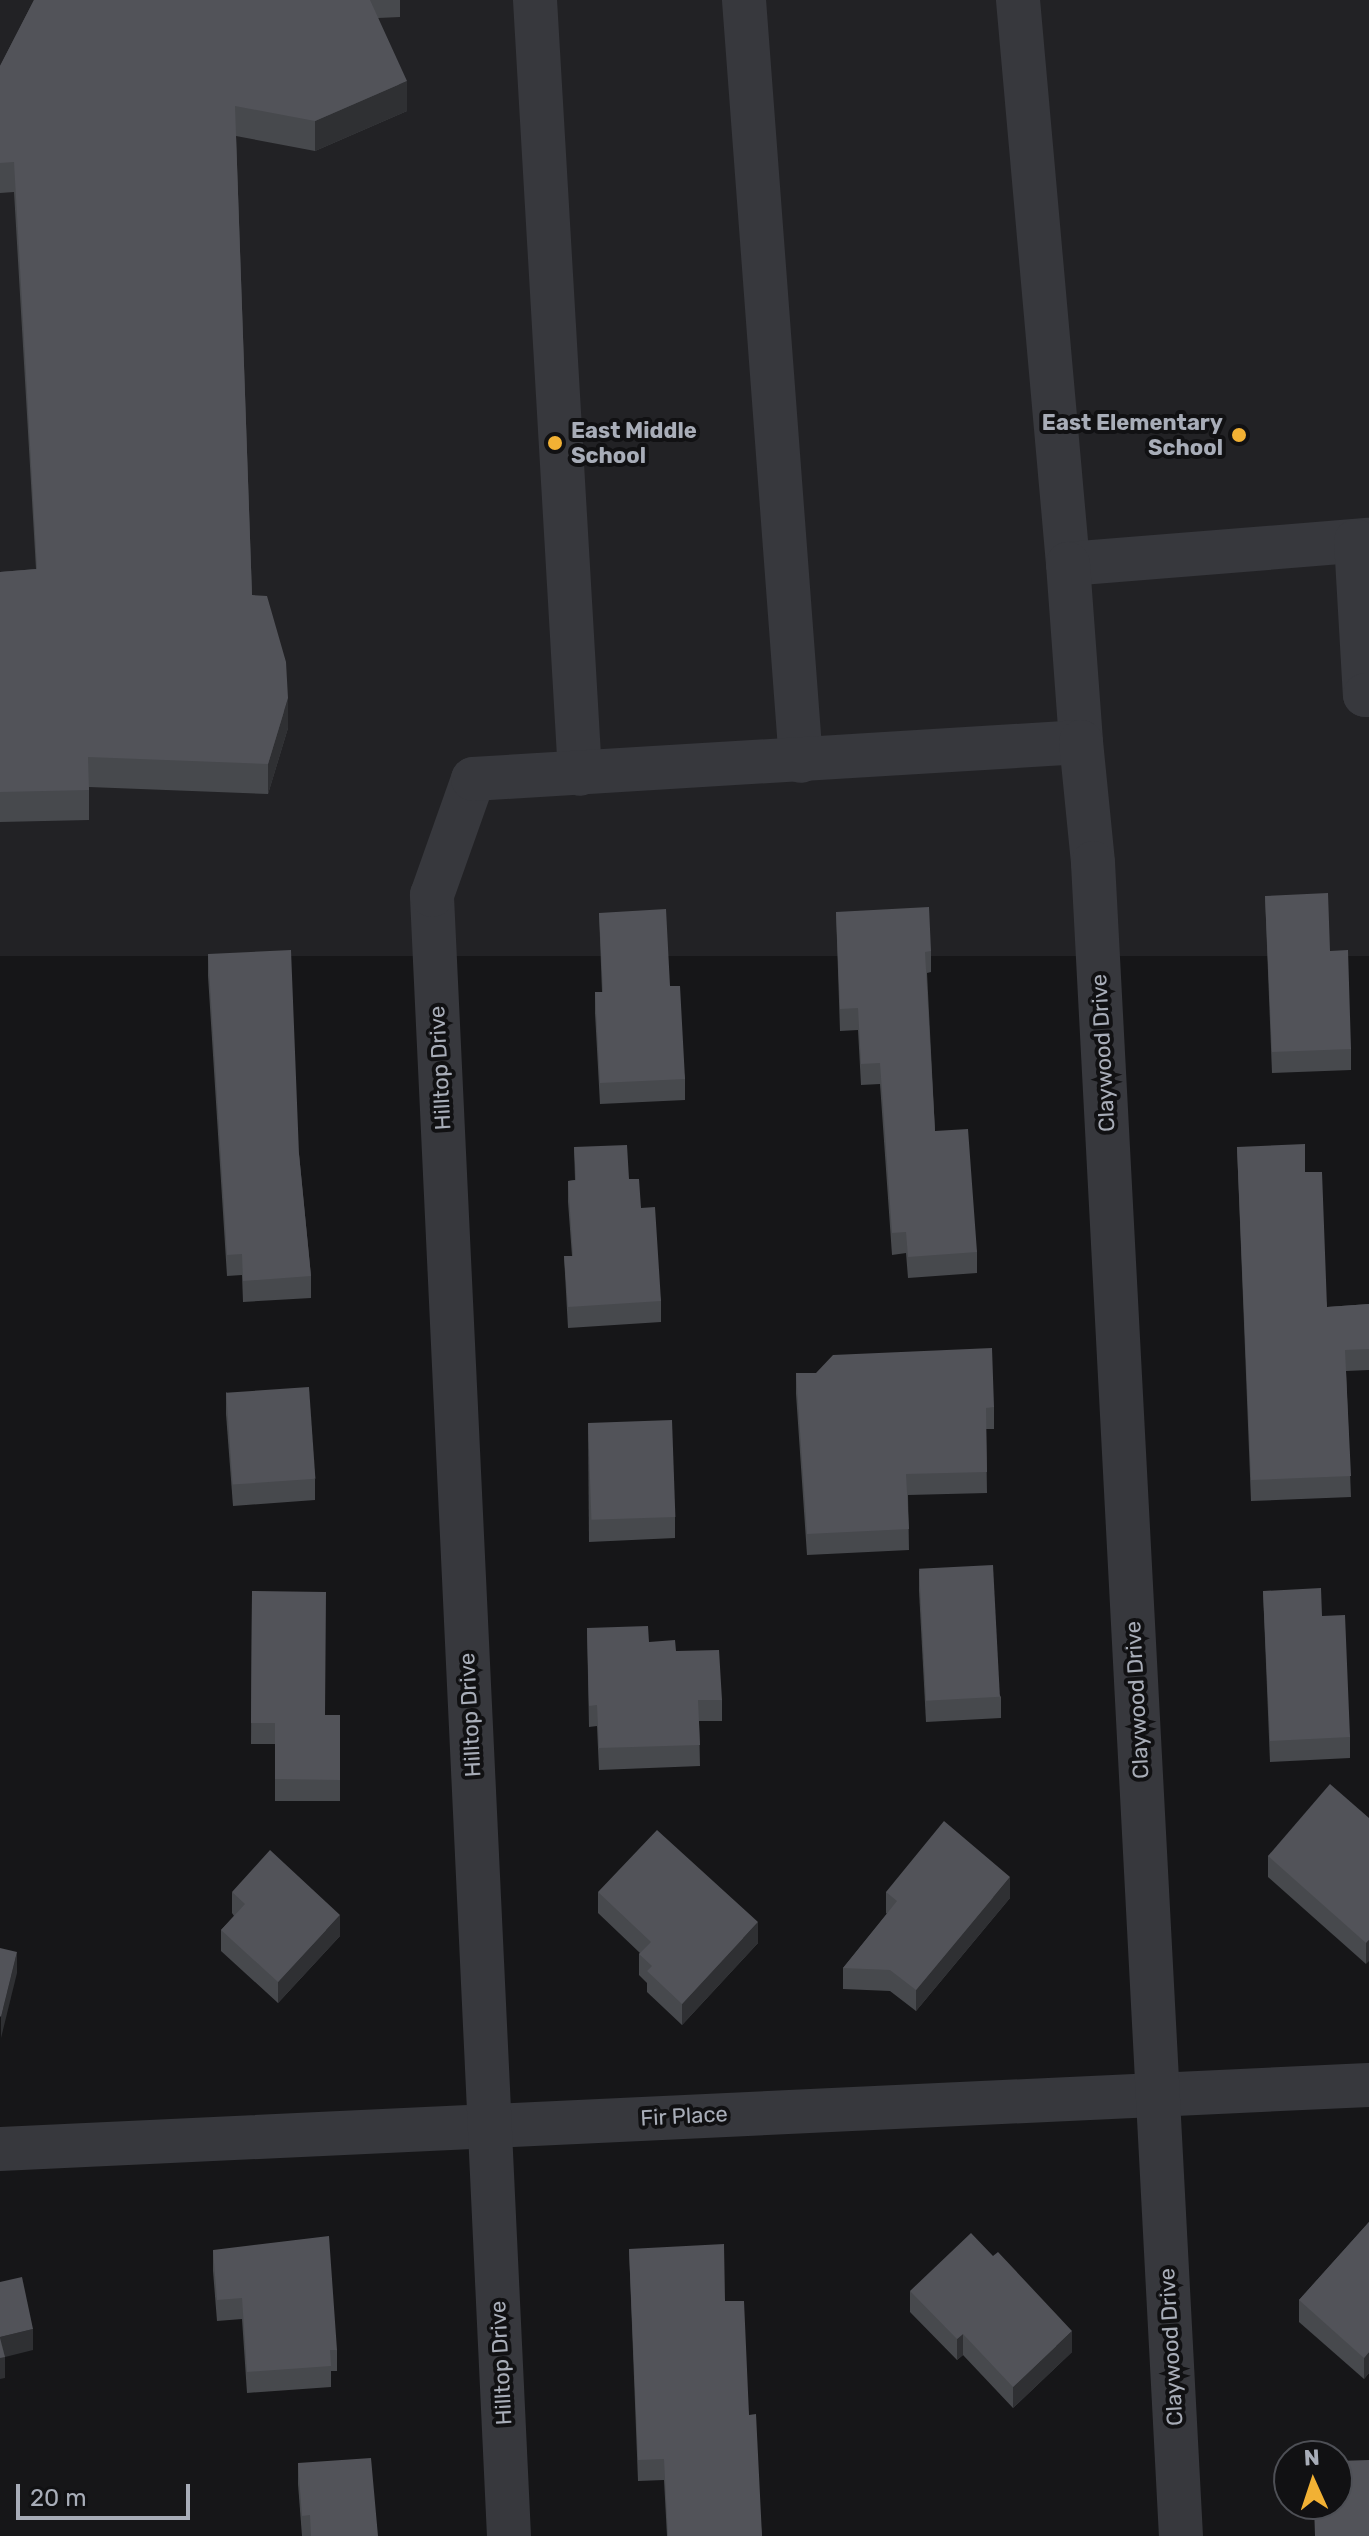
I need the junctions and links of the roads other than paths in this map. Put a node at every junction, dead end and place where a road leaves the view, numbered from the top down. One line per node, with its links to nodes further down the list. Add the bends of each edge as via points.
1 (535, 0): 9 (street)
2 (744, 0): 8 (street)
3 (1018, 0): 5 (street, Claywood Drive)
4 (1362, 541): 5 (street); 6 (street)
5 (1068, 564): 7 (street, Claywood Drive)
6 (1369, 695)
7 (1081, 742): 8 (street); 11 (street, Claywood Drive, via 1093,863)
8 (801, 761): 9 (street)
9 (580, 774): 12 (street, Hilltop Drive, via 473,779 432,895)
10 (1369, 2085): 11 (street, Fir Place)
11 (1158, 2095): 12 (street, Fir Place); 15 (street, Claywood Drive)
12 (489, 2125): 13 (street, Fir Place); 14 (street, Hilltop Drive)
13 (0, 2149)
14 (509, 2536)
15 (1181, 2536)

